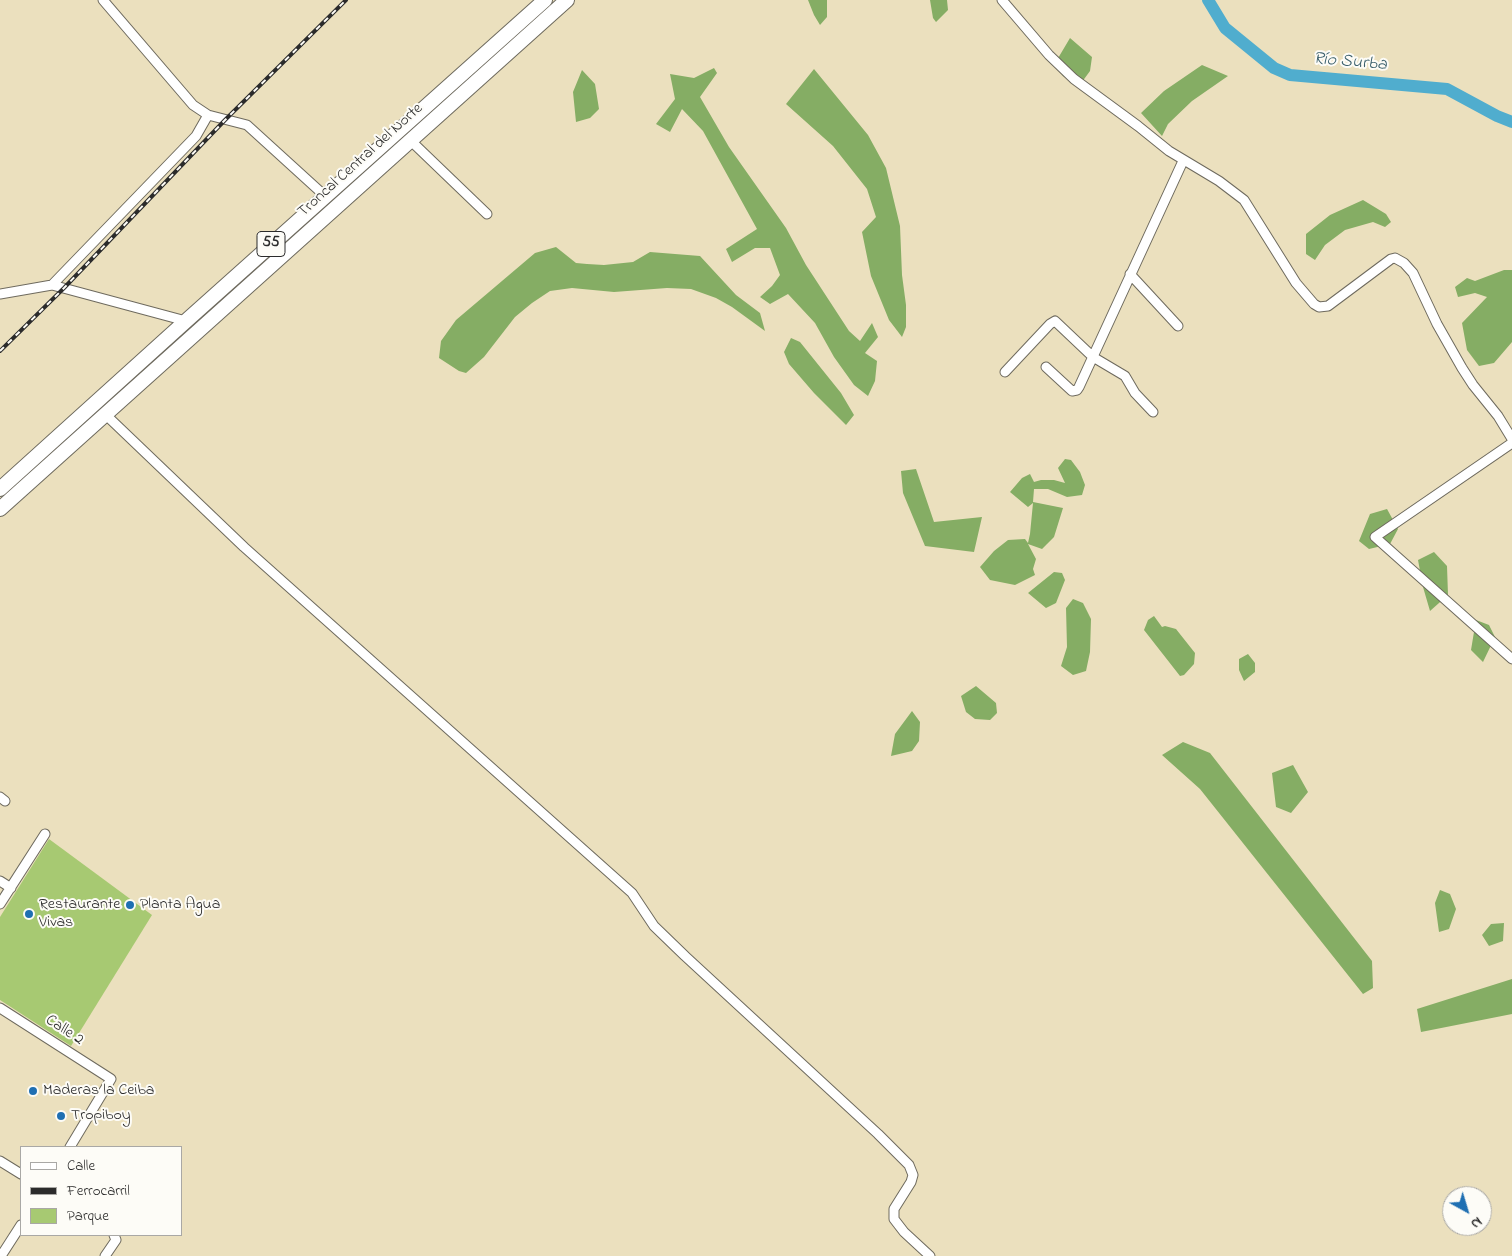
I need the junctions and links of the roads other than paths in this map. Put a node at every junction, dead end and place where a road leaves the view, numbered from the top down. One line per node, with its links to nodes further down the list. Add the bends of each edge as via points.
1 (103, 0): 5 (street, via 193,104)
2 (545, 0): 8 (highway, Troncal Central del Norte / 55)
3 (567, 0): 6 (highway, Troncal Central del Norte / 55)
4 (1002, 0): 7 (street, via 1074,79)
5 (208, 115): 8 (street, via 247,125); 11 (street, via 196,136)
6 (410, 140): 9 (street); 19 (highway, Troncal Central del Norte / 55)
7 (1183, 161): 10 (street); 20 (street, via 1219,181 1244,200 1296,283 1314,304 1328,306 1391,260 1395,258 1404,262 1413,273 1462,368)
8 (325, 196): 13 (highway, Troncal Central del Norte / 55)
9 (487, 214)
10 (1130, 274): 14 (street); 15 (street)
11 (52, 285): 12 (street); 13 (street)
12 (0, 294)
13 (186, 321): 22 (highway, Troncal Central del Norte / 55)
14 (1178, 326)
15 (1093, 357): 16 (street, via 1077,390 1072,391); 17 (street, via 1055,321); 18 (street, via 1125,376)
16 (1046, 367)
17 (1005, 372)
18 (1153, 412)
19 (106, 415): 23 (highway, Troncal Central del Norte / 55); 37 (street, via 244,547 632,894 654,926 678,950 909,1165 913,1175 894,1209 894,1219)
20 (1512, 438)
21 (1512, 443): 24 (street, via 1375,537)
22 (0, 489)
23 (0, 509)
24 (1512, 659)
25 (45, 834): 27 (street)
26 (0, 881): 27 (street)
27 (11, 888): 28 (street)
28 (0, 904)
29 (0, 1008): 30 (street, Calle 2, via 111,1079)
30 (71, 1146)
31 (0, 1161): 32 (street)
32 (20, 1173)
33 (20, 1227): 35 (street)
34 (115, 1237): 36 (street)
35 (2, 1256)
36 (105, 1256)
37 (930, 1256)

